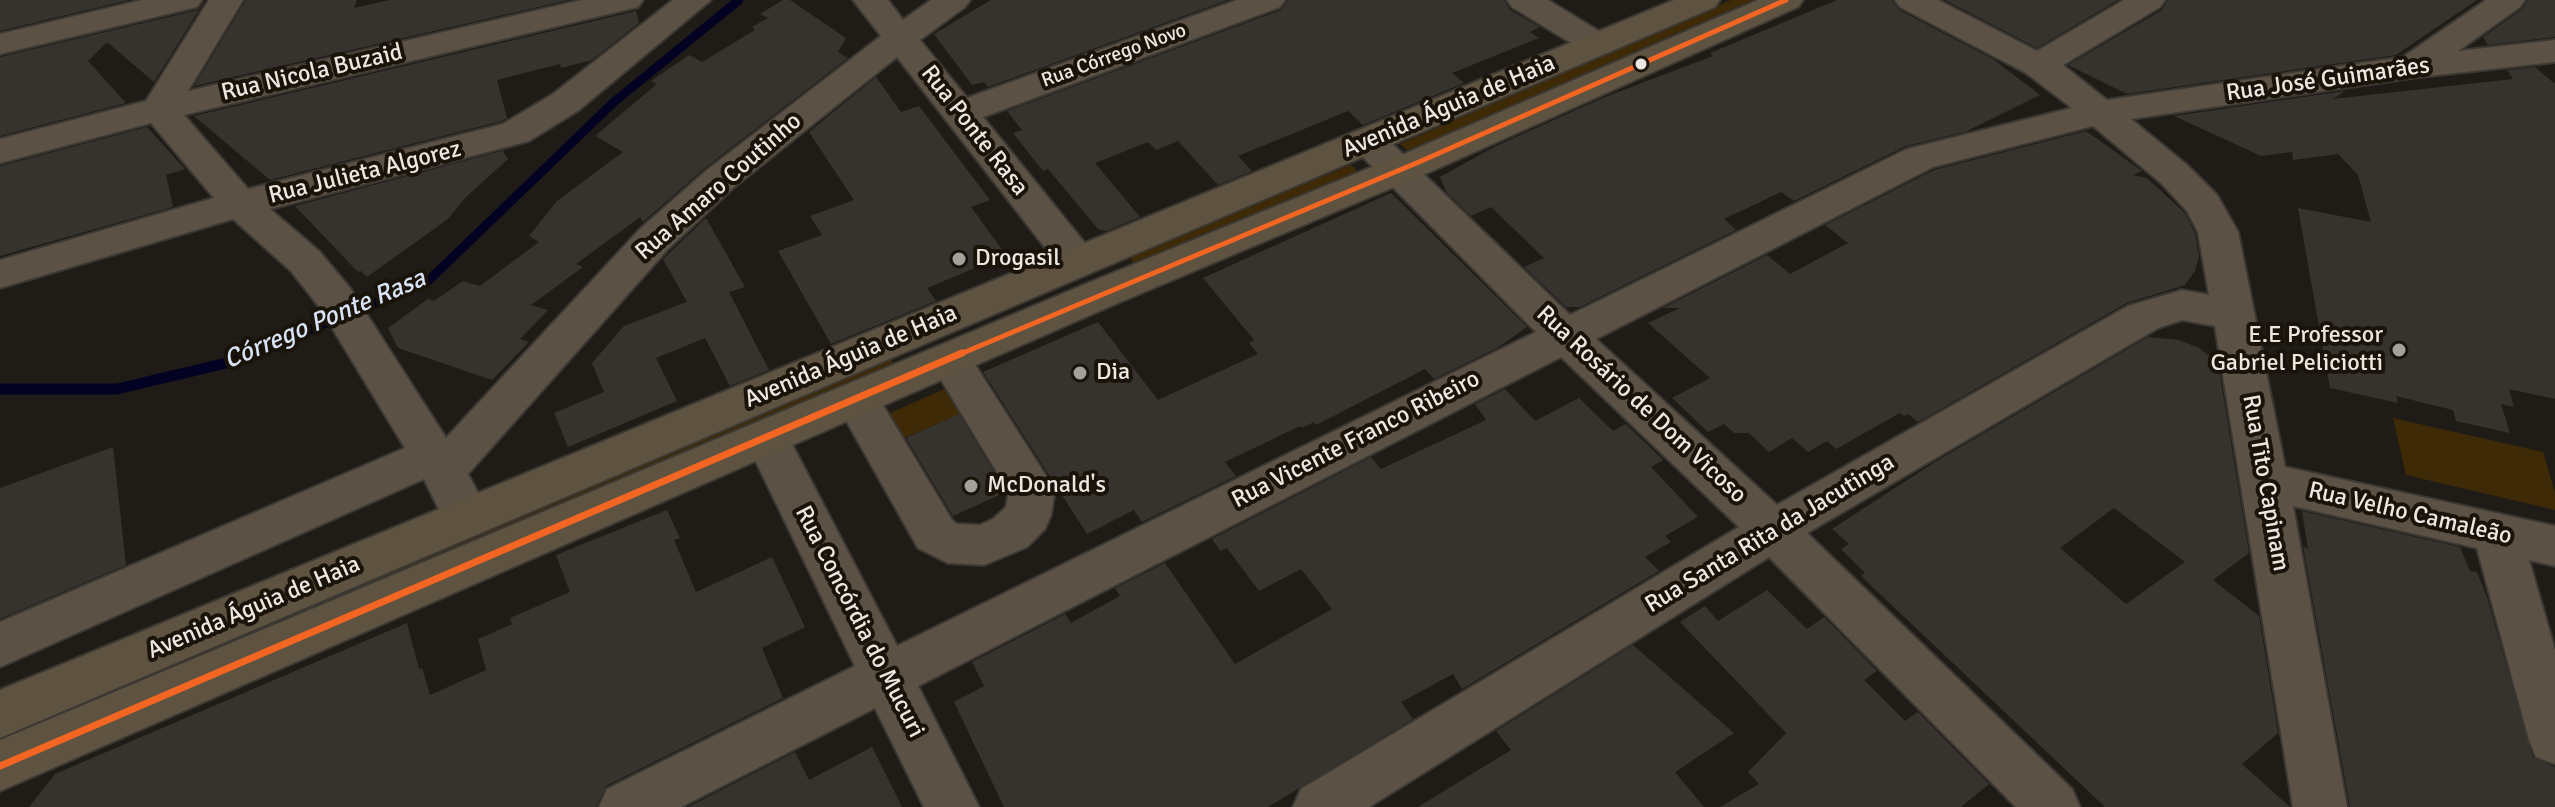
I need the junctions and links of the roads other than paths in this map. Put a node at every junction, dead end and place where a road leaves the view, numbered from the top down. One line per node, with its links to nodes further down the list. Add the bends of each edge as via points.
1 (185, 0): 15 (street)
2 (226, 0): 20 (street)
3 (626, 0): 20 (street, Rua Nicola Buzaid)
4 (694, 0): 25 (street, Rua Julieta Algorez, via 566,102 516,133)
5 (870, 0): 14 (street, Rua Ponte Rasa)
6 (953, 0): 14 (street, Rua Amaro Coutinho)
7 (1268, 0): 22 (street, Rua Córrego Novo)
8 (1524, 0): 16 (street)
9 (1786, 0): 24 (main road, Avenida Águia de Haia)
10 (1912, 0): 18 (street, Rua Tito Capinam)
11 (2148, 0): 18 (street)
12 (2508, 0): 19 (street)
13 (1691, 2): 16 (main road, Avenida Águia de Haia)
14 (900, 38): 22 (street, Rua Ponte Rasa); 33 (street, Rua Amaro Coutinho, via 720,179 654,239)
15 (0, 44)
16 (1598, 45): 24 (main road, Avenida Águia de Haia)
17 (2555, 51): 19 (street, Rua José Guimarães)
18 (2038, 65): 21 (street, Rua Tito Capinam)
19 (2411, 67): 21 (street, Rua José Guimarães)
20 (159, 109): 23 (street, Rua Nicola Buzaid); 25 (street)
21 (2101, 112): 28 (street, Rua Tito Capinam, via 2203,204 2218,232); 29 (street, Rua Vicente Franco Ribeiro, via 1920,158)
22 (960, 113): 27 (street, Rua Ponte Rasa)
23 (0, 151)
24 (1383, 156): 27 (main road, Avenida Águia de Haia); 29 (street, Rua Rosário de Dom Vicoso)
25 (240, 204): 26 (street, Rua Julieta Algorez); 33 (street, via 305,261 344,312)
26 (0, 274)
27 (1091, 279): 30 (main road, Avenida Águia de Haia); 35 (main road, Avenida Águia de Haia)
28 (2235, 315): 34 (street, Rua Tito Capinam); 36 (street, Rua Santa Rita da Jacutinga, via 2182,305 2143,317)
29 (1566, 336): 36 (street, Rua Rosário de Dom Vicoso); 40 (street, Rua Vicente Franco Ribeiro)
30 (931, 368): 31 (main road, Avenida Águia de Haia); 31 (street, via 1032,490 1028,515 1010,533 984,545 948,543 935,534)
31 (856, 399): 32 (main road, Avenida Águia de Haia)
32 (766, 437): 40 (street, Rua Concórdia do Mucuri); 43 (main road, Avenida Águia de Haia)
33 (438, 463): 35 (street); 39 (street)
34 (2265, 481): 37 (street, Rua Velho Camaleão); 48 (street, Rua Tito Capinam)
35 (467, 518): 41 (main road, Avenida Águia de Haia)
36 (1773, 530): 44 (street, Rua Rosário de Dom Vicoso); 47 (street, Rua Santa Rita da Jacutinga)
37 (2497, 533): 38 (street, Rua Velho Camaleão); 42 (street)
38 (2555, 546)
39 (0, 645)
40 (885, 677): 45 (street, Rua Vicente Franco Ribeiro); 46 (street, Rua Concórdia do Mucuri)
41 (0, 714)
42 (2555, 740)
43 (0, 766)
44 (2042, 804)
45 (626, 807)
46 (952, 807)
47 (1320, 807)
48 (2320, 807)

